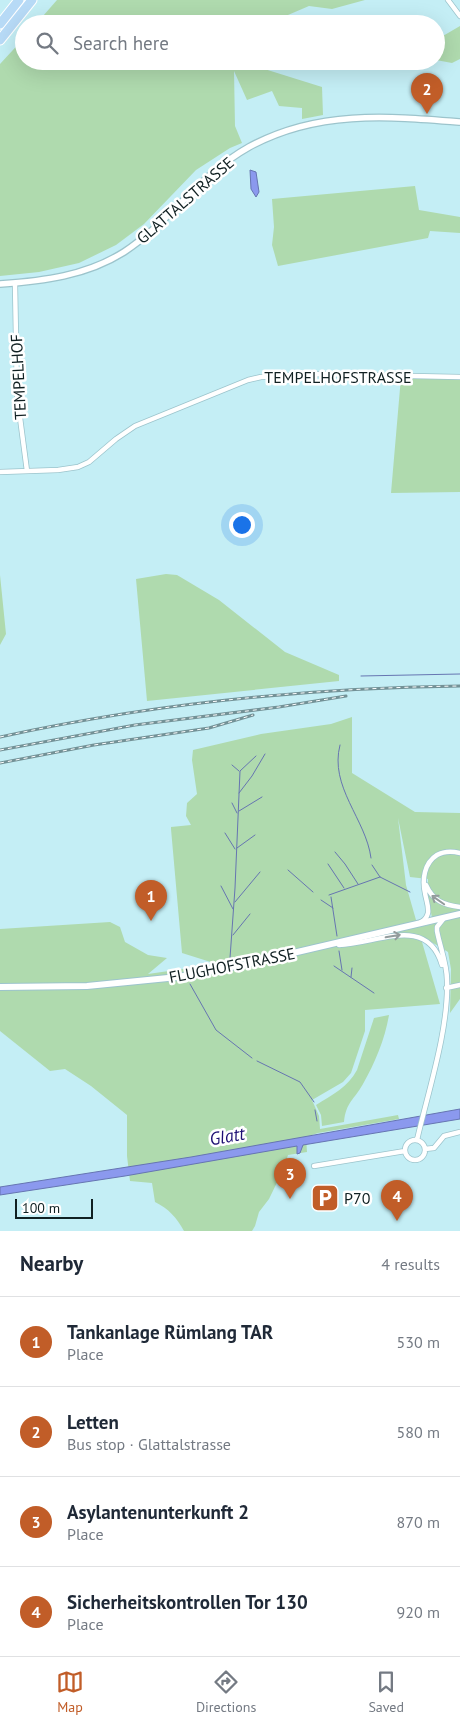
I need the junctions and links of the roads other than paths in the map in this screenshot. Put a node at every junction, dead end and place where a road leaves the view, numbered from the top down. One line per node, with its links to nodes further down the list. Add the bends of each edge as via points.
1 (19, 0): 7 (highway)
2 (32, 0): 4 (highway)
3 (448, 0): 5 (street)
4 (20, 15)
5 (460, 16)
6 (15, 21): 8 (highway)
7 (0, 24)
8 (0, 40)
9 (460, 122): 10 (street, GLATTALSTRASSE, via 368,117 313,124 283,132 219,166 149,232 112,259 80,272)
10 (15, 283): 11 (street, GLATTALSTRASSE); 13 (street, TEMPELHOF, via 17,395)
11 (0, 284)
12 (460, 378): 13 (street, TEMPELHOFSTRASSE, via 315,374 261,377 135,426 84,465)
13 (28, 471): 14 (street, TEMPELHOFSTRASSE)
14 (0, 472)
15 (460, 853): 16 (street, via 447,852 434,857 425,870)
16 (424, 882): 17 (street, one-way to 16, via 447,906 432,897); 20 (street, via 428,915)
17 (460, 907)
18 (460, 914): 19 (main road, FLUGHOFSTRASSE)
19 (444, 918): 20 (main road, FLUGHOFSTRASSE); 24 (street, via 437,931)
20 (416, 925): 21 (main road, FLUGHOFSTRASSE)
21 (328, 945): 23 (main road, FLUGHOFSTRASSE, via 178,977 87,986); 24 (street, one-way to 24, via 400,935 418,936 428,942 440,957)
22 (460, 985): 24 (street)
23 (0, 988)
24 (446, 988): 26 (street, via 446,1008)
25 (460, 1132): 27 (street, via 444,1136 434,1148)
26 (417, 1140): 27 (street); 28 (street, via 407,1144)
27 (425, 1149): 28 (street, via 423,1156 416,1160)
28 (405, 1152): 29 (street)
29 (314, 1166)

